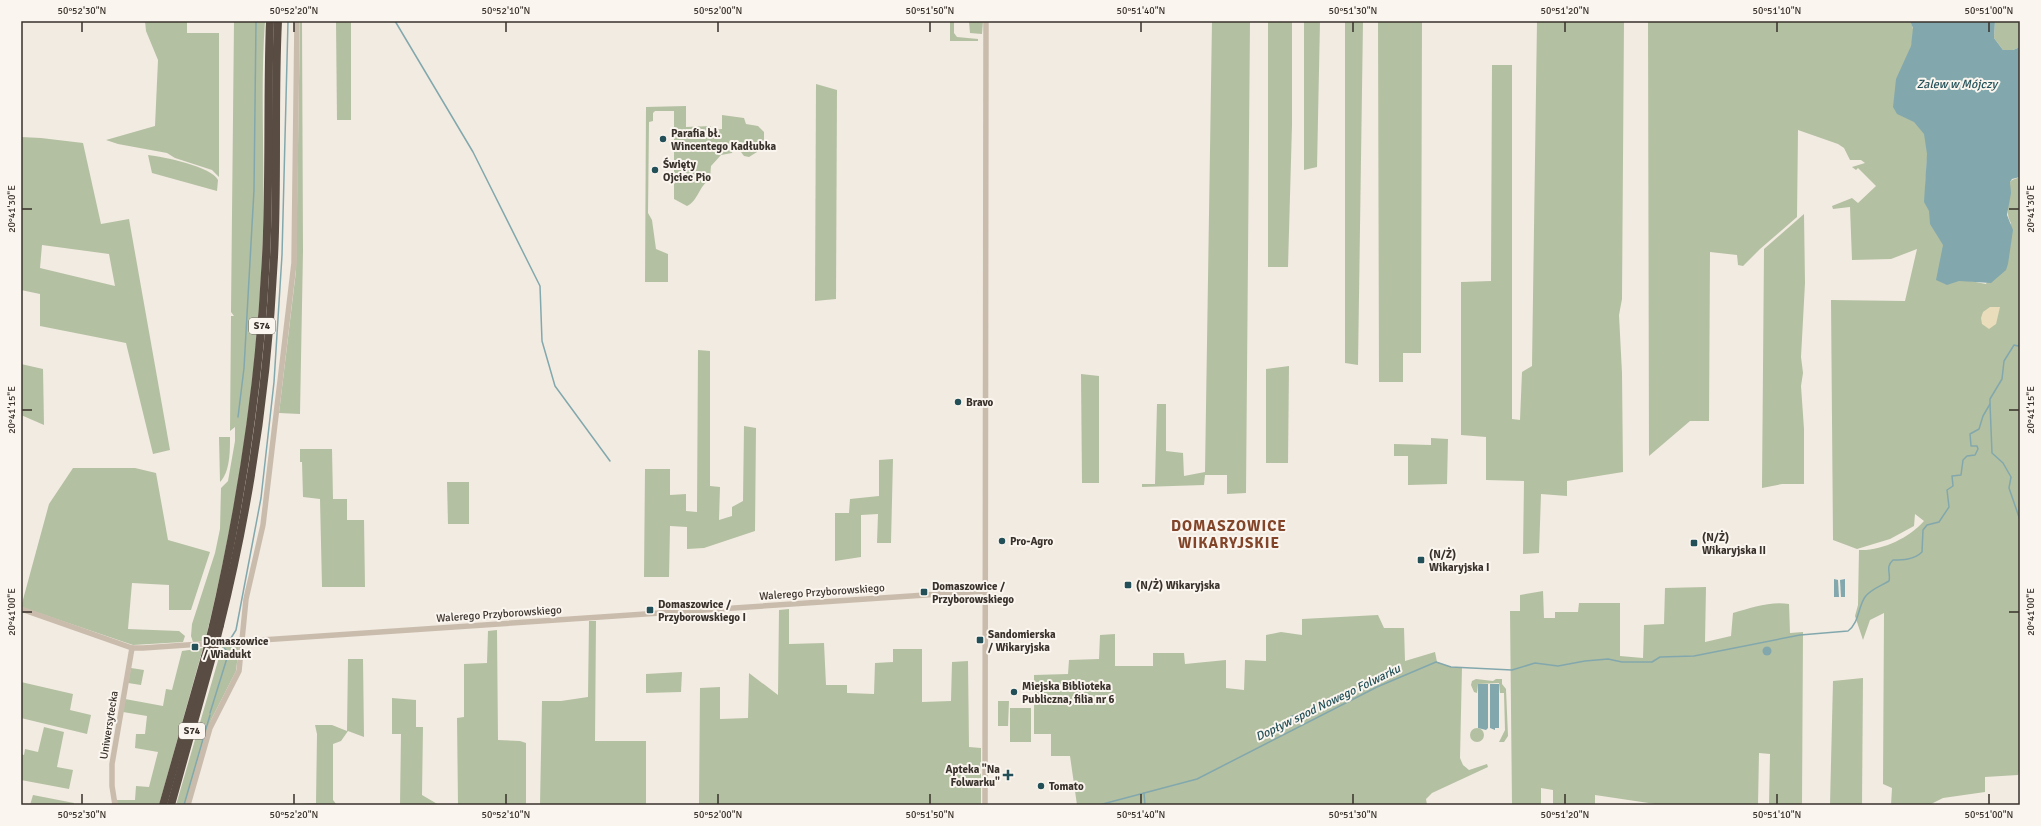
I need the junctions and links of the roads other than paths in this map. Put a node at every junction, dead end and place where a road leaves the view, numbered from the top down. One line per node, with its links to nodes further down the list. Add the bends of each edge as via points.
1 (270, 21): 7 (highway, S74, via 268,224 260,345 241,492)
2 (278, 21): 7 (highway, S74, via 275,231 268,346 247,500)
3 (297, 21): 8 (street, via 293,273 264,521 248,589)
4 (986, 21): 5 (street)
5 (985, 591): 8 (street, Walerego Przyborowskiego); 15 (street)
6 (21, 609): 9 (street, Walerego Przyborowskiego)
7 (216, 626): 10 (highway, S74, bridge)
8 (243, 641): 9 (street, Walerego Przyborowskiego); 14 (street, via 239,671 208,733)
9 (132, 648): 11 (street, Uniwersytecka, via 112,764)
10 (209, 657): 12 (highway, S74); 13 (highway, S74)
11 (115, 805)
12 (163, 805)
13 (171, 805)
14 (188, 805)
15 (985, 805)

